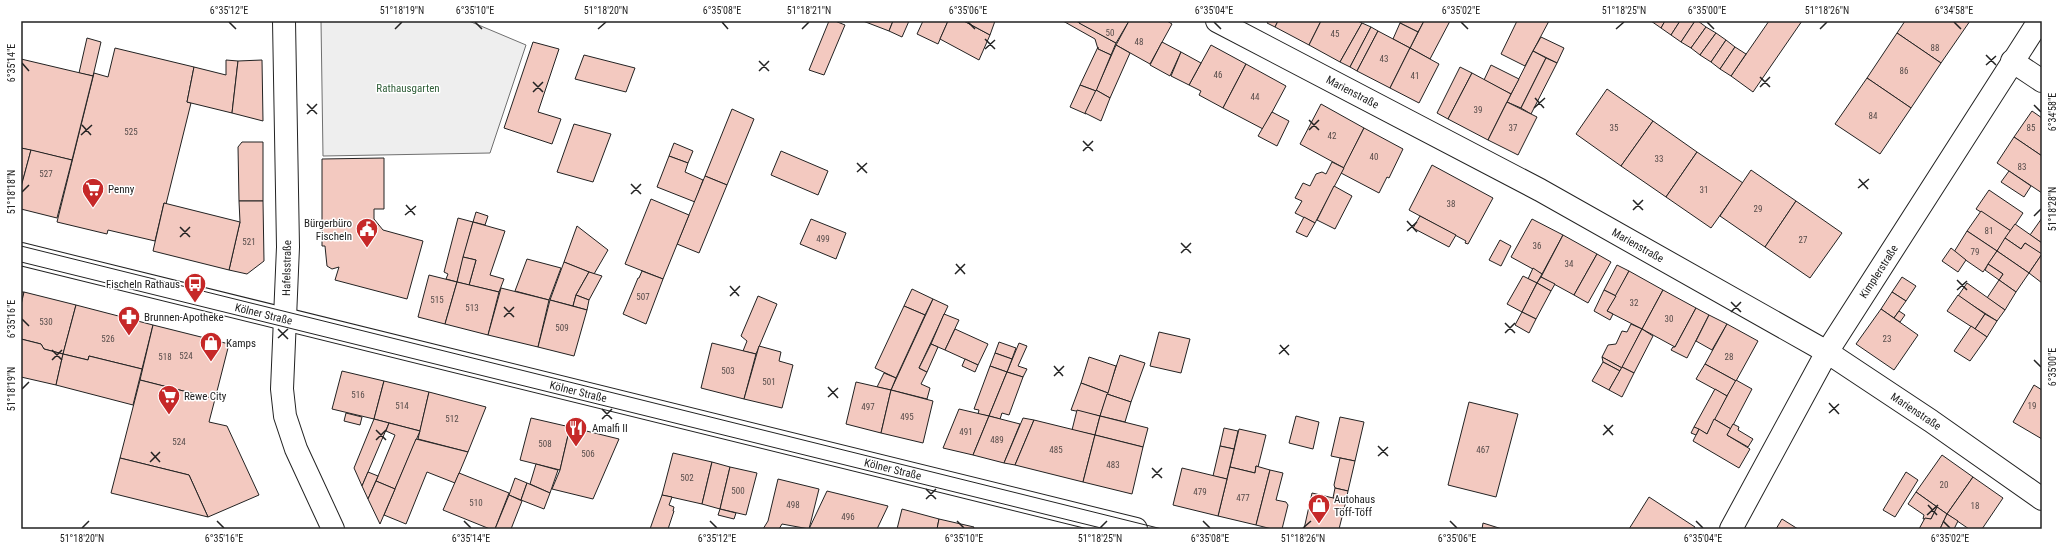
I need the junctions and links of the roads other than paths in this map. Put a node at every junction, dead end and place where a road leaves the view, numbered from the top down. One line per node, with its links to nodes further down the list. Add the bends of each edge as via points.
1 (284, 21): 7 (main road, Hafelsstraße, via 288,247)
2 (1217, 21): 8 (main road, Marienstraße, via 1540,190)
3 (2039, 21): 4 (main road, Kimplerstraße)
4 (2012, 61): 5 (main road); 8 (main road, Kimplerstraße)
5 (2042, 81)
6 (21, 254): 7 (main road, Kölner Straße)
7 (286, 320): 10 (main road, Hafelsstraße, via 282,389 285,416 296,449); 11 (main road, Kölner Straße)
8 (1827, 352): 9 (main road, Marienstraße); 12 (main road, Kimplerstraße)
9 (2042, 499)
10 (333, 529)
11 (1136, 529)
12 (1731, 529)

